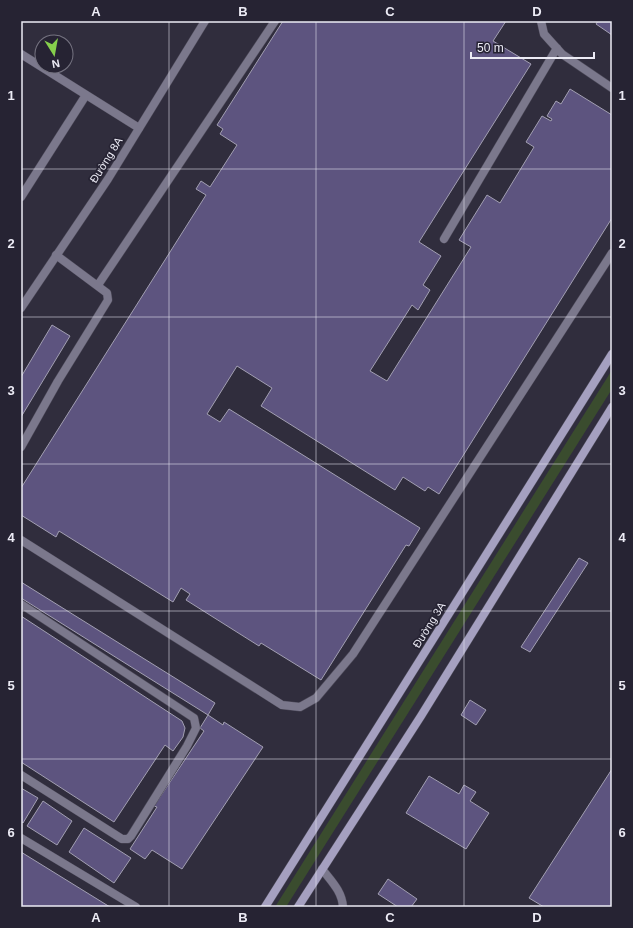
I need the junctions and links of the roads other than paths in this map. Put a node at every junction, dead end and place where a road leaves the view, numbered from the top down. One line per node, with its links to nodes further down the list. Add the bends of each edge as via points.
1 (205, 21): 8 (street, Đường 8A)
2 (275, 21): 13 (street)
3 (541, 21): 4 (street, via 544,34)
4 (557, 48): 6 (street); 10 (street)
5 (21, 54): 7 (street)
6 (612, 88)
7 (86, 95): 8 (street); 9 (street)
8 (139, 128): 12 (street, Đường 8A)
9 (21, 198)
10 (444, 239)
11 (612, 253): 18 (street, via 353,654 316,698 300,707 282,705)
12 (56, 255): 13 (street); 14 (street, Đường 8A)
13 (98, 285): 17 (street, via 107,293 108,300)
14 (21, 308)
15 (612, 354): 24 (street, Đường 3A)
16 (612, 407): 22 (street, via 421,716)
17 (21, 447)
18 (21, 540)
19 (21, 604): 20 (street, via 194,718 196,728 128,839 122,840)
20 (21, 775)
21 (21, 838): 23 (street)
22 (322, 869): 25 (street); 26 (street, via 338,889 343,899)
23 (136, 907)
24 (265, 907)
25 (298, 907)
26 (343, 907)

